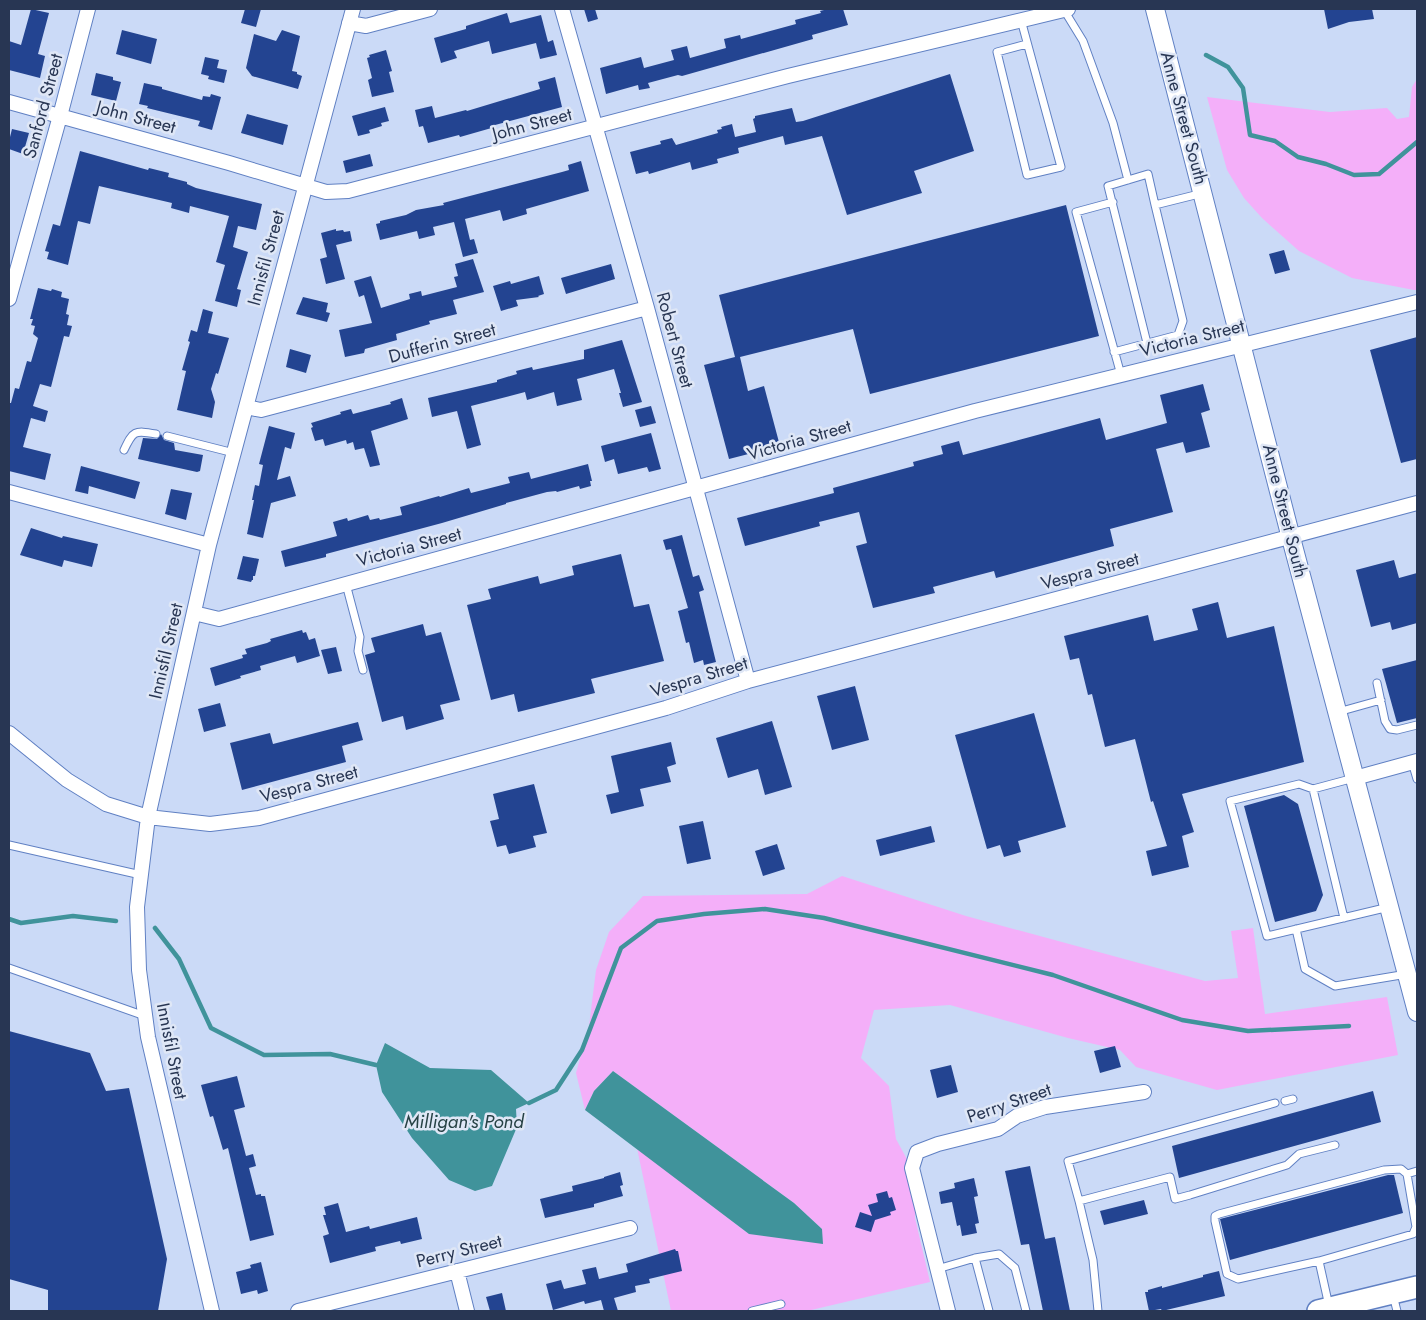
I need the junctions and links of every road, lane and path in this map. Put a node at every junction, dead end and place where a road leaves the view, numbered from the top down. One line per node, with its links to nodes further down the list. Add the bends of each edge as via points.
1 (88, 9): 11 (street, Sanford Street)
2 (353, 9): 8 (street, Innisfil Street)
3 (430, 9): 8 (street, via 366,26)
4 (562, 9): 12 (street, Robert Street)
5 (1066, 9): 7 (street, John Street); 13 (lane, via 1083,41 1113,123)
6 (1155, 9): 15 (street, Anne Street South)
7 (1021, 20): 9 (lane); 12 (street, John Street)
8 (350, 23): 14 (street, Innisfil Street)
9 (1027, 44): 9 (lane, via 1061,167 1027,175 998,52)
10 (9, 102): 11 (street, John Street)
11 (60, 116): 14 (street, John Street); 18 (street, Sanford Street)
12 (595, 126): 14 (street, John Street, via 348,191 326,192); 20 (street, Robert Street)
13 (1128, 180): 16 (lane, via 1108,186); 17 (lane, via 1148,174)
14 (305, 186): 25 (street, Innisfil Street)
15 (1203, 193): 17 (lane); 22 (street, Anne Street South)
16 (1113, 202): 21 (lane); 23 (lane, via 1076,212)
17 (1155, 205): 21 (lane, via 1183,321 1178,335)
18 (9, 299)
19 (1417, 302): 22 (street, Victoria Street)
20 (647, 308): 25 (street, Dufferin Street, via 261,410); 30 (street, Robert Street)
21 (1147, 343): 23 (lane)
22 (1242, 345): 24 (street, Victoria Street); 33 (street, Anne Street South)
23 (1114, 352): 24 (lane)
24 (1121, 375): 30 (street, Victoria Street, via 975,411)
25 (246, 407): 29 (street, Innisfil Street)
26 (156, 434): 28 (lane, via 132,434)
27 (167, 436): 29 (lane)
28 (124, 450)
29 (234, 453): 34 (street, Innisfil Street)
30 (695, 489): 35 (street, Victoria Street); 38 (street, Robert Street)
31 (9, 492): 34 (street)
32 (1417, 503): 33 (street, Vespra Street)
33 (1291, 538): 38 (street, Vespra Street); 41 (street, Anne Street South)
34 (210, 545): 36 (street, Innisfil Street)
35 (346, 584): 36 (street, Victoria Street, via 218,618); 37 (lane, via 360,637 358,651)
36 (194, 613): 48 (street, Innisfil Street)
37 (363, 670)
38 (748, 681): 48 (street, Vespra Street, via 666,708 259,818 210,824)
39 (1377, 683): 40 (lane)
40 (1381, 700): 41 (lane); 42 (lane, via 1390,729)
41 (1338, 712): 45 (street, Anne Street South)
42 (1417, 725)
43 (9, 733): 48 (street, Vespra Street, via 67,780 106,804)
44 (1415, 762): 45 (street); 46 (lane)
45 (1355, 778): 47 (lane); 51 (street, Anne Street South)
46 (1417, 779)
47 (1313, 789): 52 (lane); 53 (lane, via 1299,784 1230,801 1267,936)
48 (148, 817): 50 (street, Innisfil Street)
49 (9, 844): 50 (lane)
50 (141, 875): 57 (street, Innisfil Street, via 137,907 139,970)
51 (1390, 907): 52 (lane); 55 (street, Anne Street South)
52 (1344, 918): 53 (lane)
53 (1296, 929): 55 (lane, via 1305,969 1335,986)
54 (9, 968): 57 (lane)
55 (1407, 974): 56 (street, Anne Street South)
56 (1417, 1012)
57 (145, 1016): 75 (street, Innisfil Street)
58 (1144, 1092): 69 (street, Perry Street, via 1045,1107 1017,1116 998,1129 917,1152 912,1168)
59 (1293, 1099): 60 (lane)
60 (1284, 1101)
61 (1275, 1103): 65 (lane, via 1068,1161)
62 (1334, 1145): 65 (lane, via 1299,1154 1287,1165 1182,1197 1175,1198 1170,1177)
63 (1417, 1171): 64 (lane)
64 (1407, 1174): 68 (lane, via 1416,1227 1413,1234); 68 (lane, via 1401,1169 1384,1170 1216,1216 1227,1274 1232,1277 1238,1279)
65 (1079, 1201): 82 (lane, via 1093,1260)
66 (630, 1228): 70 (street, Perry Street)
67 (975, 1258): 69 (lane); 80 (lane); 81 (lane, via 999,1254 1015,1268)
68 (1319, 1260): 74 (lane)
69 (937, 1269): 79 (street)
70 (457, 1271): 76 (street, Perry Street); 77 (street)
71 (1417, 1287): 72 (main road)
72 (1395, 1302): 74 (main road)
73 (781, 1304): 78 (lane)
74 (1324, 1310)
75 (212, 1311)
76 (298, 1311)
77 (467, 1311)
78 (752, 1311)
79 (948, 1311)
80 (989, 1311)
81 (1026, 1311)
82 (1098, 1311)

